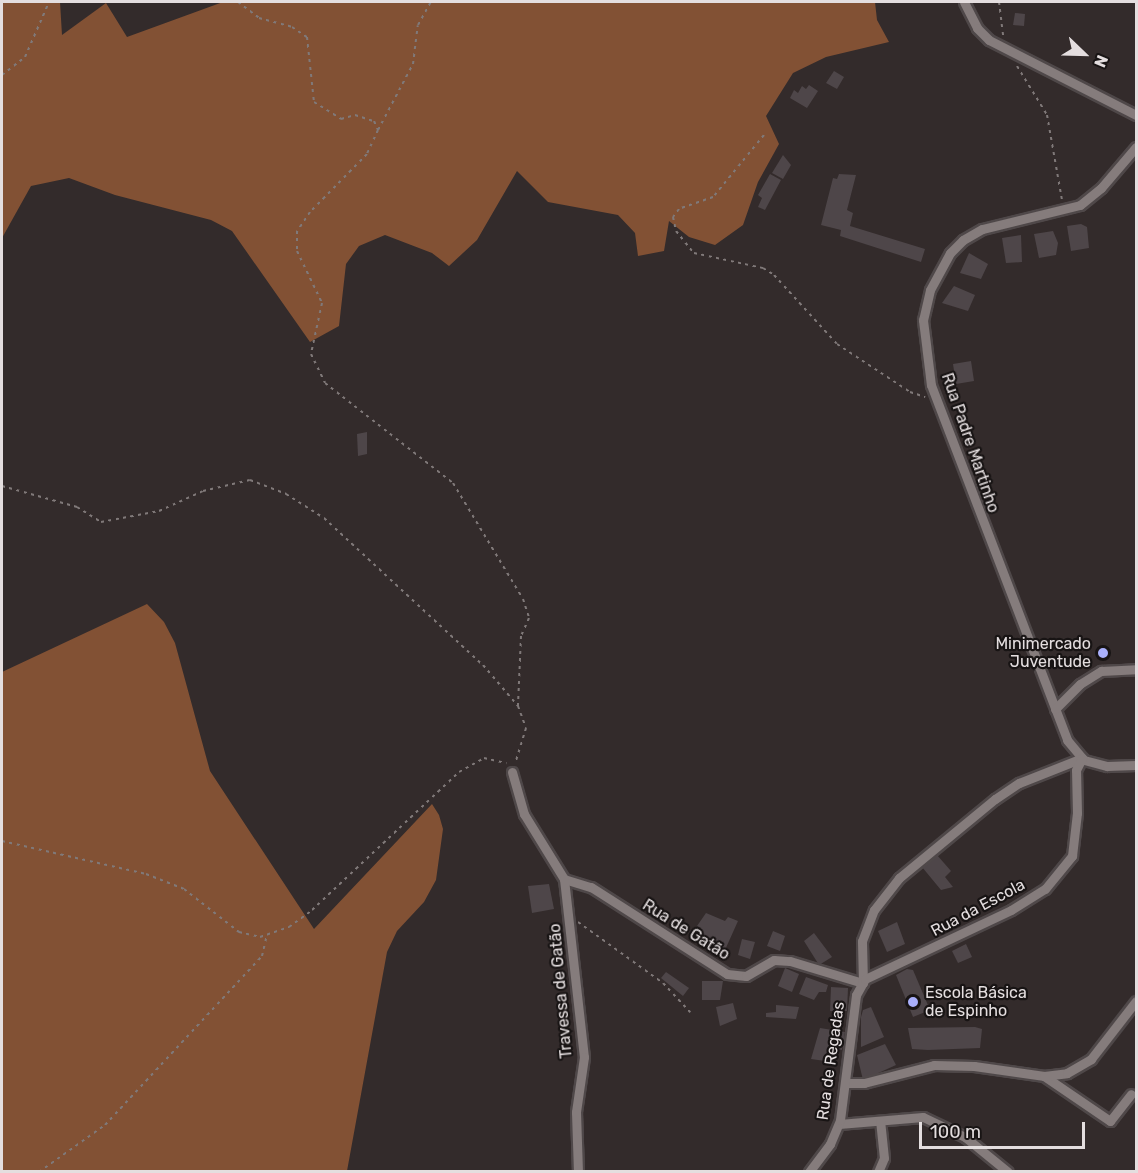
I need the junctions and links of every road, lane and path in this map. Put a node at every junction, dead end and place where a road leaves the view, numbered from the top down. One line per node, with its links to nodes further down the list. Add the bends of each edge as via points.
1 (49, 2): 10 (path, via 25,57)
2 (238, 2): 12 (path, via 259,18 292,27 307,37 314,102 341,118 355,115 374,121)
3 (431, 2): 12 (path, via 418,25 413,64)
4 (571, 2): 5 (path)
5 (580, 2)
6 (964, 2): 8 (street, via 977,28)
7 (999, 2): 8 (path)
8 (1004, 48): 11 (street)
9 (1013, 60): 15 (path, via 1047,115)
10 (2, 75)
11 (1137, 115)
12 (378, 130): 19 (path, via 367,154 310,212 297,231 297,250 322,303 310,354 326,383 453,483 523,599 529,618 520,636)
13 (764, 135): 16 (path, via 713,197 679,209 673,217 676,231 694,253 708,259 763,268 837,344 910,392)
14 (1137, 147): 15 (street, Rua Padre Martinho, via 1101,188)
15 (1064, 212): 16 (street, Rua Padre Martinho, via 982,230 950,253 930,290 923,320)
16 (936, 400): 20 (street, Rua Padre Martinho)
17 (2, 486): 19 (path, via 77,507 100,522 159,511 203,491 249,480 286,494 324,518 483,665)
18 (1137, 669): 20 (street, via 1101,671 1080,684)
19 (518, 706): 23 (path, via 526,728)
20 (1055, 709): 21 (street, Rua Padre Martinho, via 1067,740)
21 (1082, 758): 22 (street, via 1107,766); 28 (street, via 1019,783 899,878 874,910 862,941); 28 (street, Rua da Escola, via 1076,770 1072,856 1053,881 1011,910)
22 (1137, 765)
23 (512, 772): 25 (street, via 524,814); 27 (path, via 503,760 484,758 459,772 312,910 289,927)
24 (2, 841): 27 (path, via 146,874 184,889 240,932 260,937)
25 (564, 879): 26 (street, Travessa de Gatão); 28 (street, Rua de Gatão, via 591,887 727,974 746,976 774,960 790,961)
26 (569, 919): 30 (path, via 581,922 663,983); 37 (street, Travessa de Gatão, via 584,1057 576,1112)
27 (268, 934): 36 (path, via 262,956 105,1125)
28 (863, 983): 32 (street, Rua de Regadas, via 856,995)
29 (1137, 1001): 31 (street, via 1091,1059 1066,1073)
30 (690, 1012)
31 (1044, 1076): 32 (street, via 934,1065 864,1083); 33 (street, via 1110,1121)
32 (845, 1083): 35 (street, Rua de Regadas)
33 (1131, 1094)
34 (880, 1121): 35 (street); 39 (street, via 884,1158); 40 (street, via 923,1117 965,1137)
35 (839, 1124): 38 (street, Rua de Regadas)
36 (39, 1172)
37 (578, 1172)
38 (809, 1172)
39 (878, 1172)
40 (1008, 1172)

